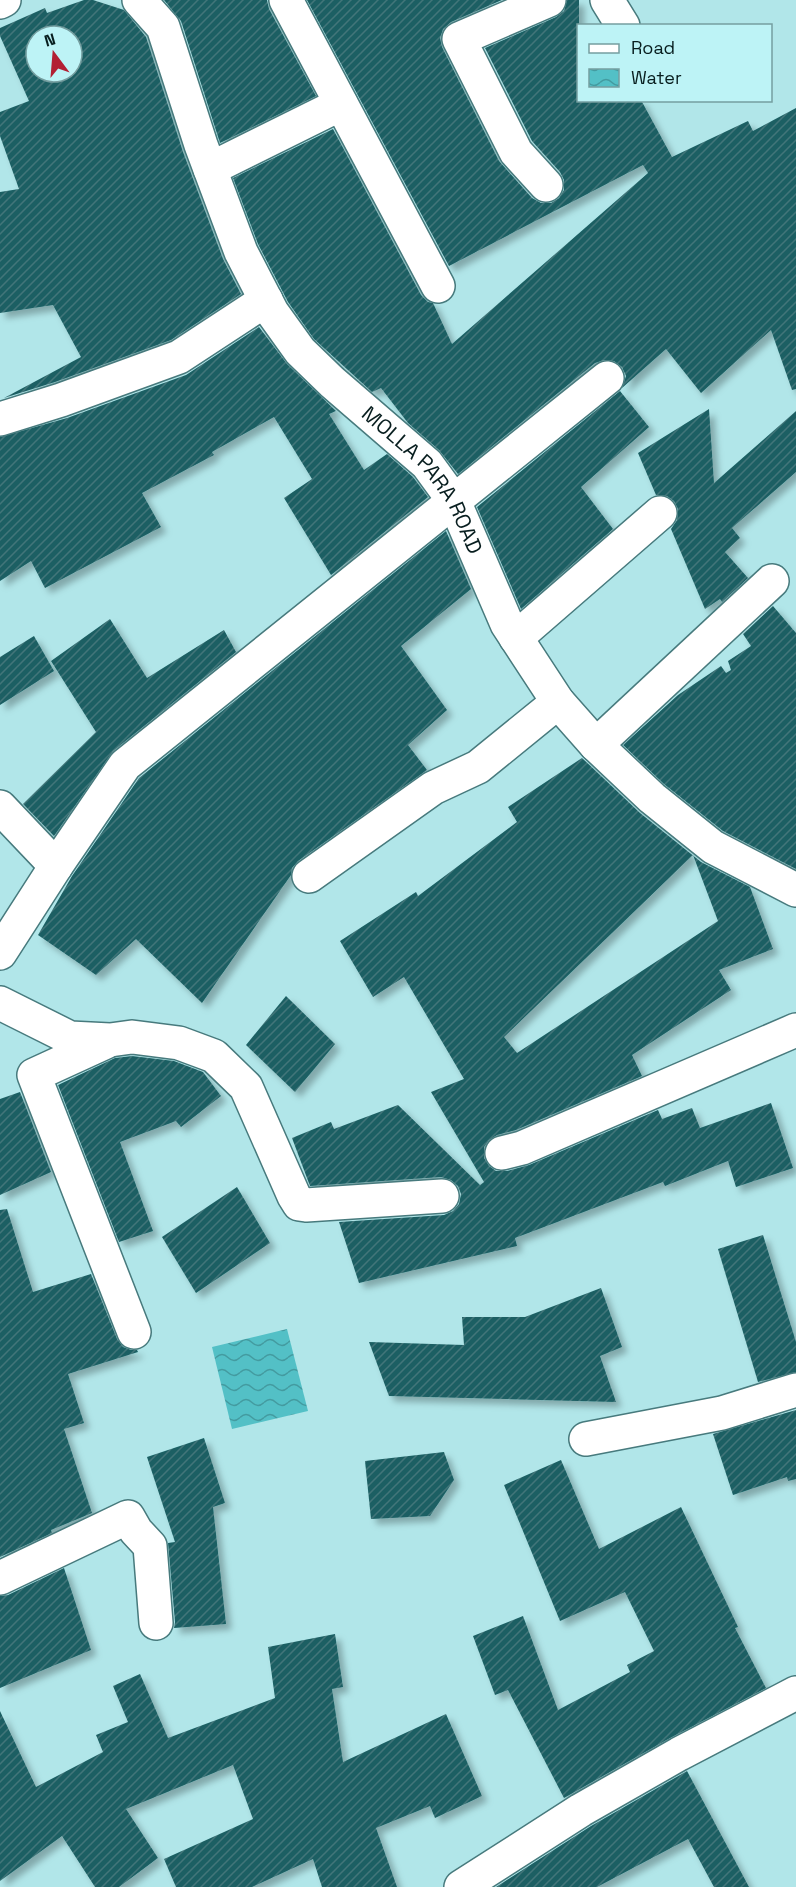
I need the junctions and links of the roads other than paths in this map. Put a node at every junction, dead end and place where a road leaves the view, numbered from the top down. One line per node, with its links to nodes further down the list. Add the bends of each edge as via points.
1 (4, 0): 6 (street)
2 (138, 0): 9 (street, MOLLA PARA ROAD, via 163,27)
3 (286, 0): 8 (street)
4 (549, 0): 10 (street, via 459,39 516,152)
5 (607, 0): 7 (street)
6 (0, 2)
7 (622, 24)
8 (341, 104): 9 (street); 11 (street)
9 (210, 169): 12 (street, MOLLA PARA ROAD, via 241,252)
10 (546, 185)
11 (438, 286)
12 (266, 300): 14 (street, via 179,357); 15 (street, MOLLA PARA ROAD, via 300,351 427,464)
13 (607, 378): 15 (street)
14 (0, 419)
15 (454, 501): 18 (street, MOLLA PARA ROAD); 22 (street, via 125,765)
16 (660, 513): 18 (street)
17 (772, 581): 20 (street)
18 (516, 638): 19 (street, MOLLA PARA ROAD)
19 (558, 702): 20 (street, MOLLA PARA ROAD); 23 (street, via 478,767 433,788)
20 (596, 745): 24 (street, MOLLA PARA ROAD, via 652,798 713,847)
21 (0, 807): 22 (street)
22 (56, 866): 25 (street)
23 (309, 876)
24 (796, 890)
25 (0, 953)
26 (0, 1003): 28 (street, via 70,1038)
27 (796, 1030): 29 (street, via 522,1148)
28 (110, 1040): 30 (street, via 132,1037 178,1043 214,1056 246,1087 299,1204); 31 (street, via 34,1075)
29 (502, 1153)
30 (442, 1196)
31 (134, 1332)
32 (796, 1390): 33 (street, via 722,1413)
33 (586, 1439)
34 (0, 1578): 35 (street, via 128,1517 150,1546)
35 (156, 1623)
36 (796, 1693): 37 (street, via 581,1810)
37 (461, 1887)

